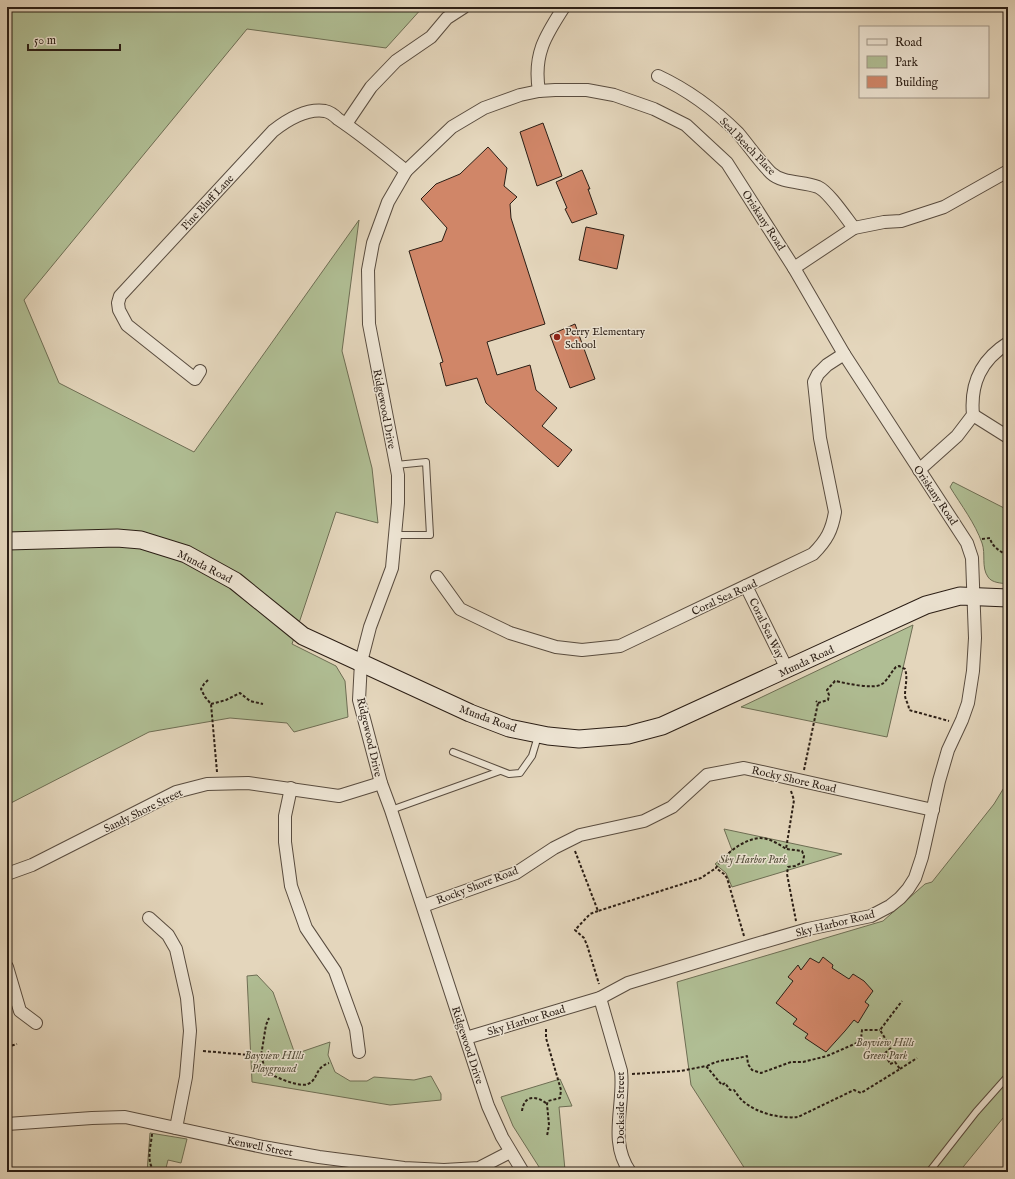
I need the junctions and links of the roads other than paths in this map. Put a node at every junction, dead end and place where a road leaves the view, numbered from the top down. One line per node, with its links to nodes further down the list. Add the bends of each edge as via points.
1 (464, 7): 5 (street, via 447,18 431,37 396,61 370,88)
2 (564, 7): 4 (street, via 549,29 540,50)
3 (658, 76): 8 (street, Seal Beach Place, via 714,110 738,133 772,174 784,180 819,187 837,204)
4 (538, 92): 6 (street, Oriskany Road, via 502,100 468,116 452,127); 9 (street, Oriskany Road, via 571,89 614,95 654,109 686,125 727,163)
5 (346, 124): 6 (street, Pine Bluff Lane); 12 (street, Pine Bluff Lane, via 327,111 318,111 300,114 281,124 120,296 119,310 126,325 195,379)
6 (406, 171): 15 (street, Ridgewood Drive, via 388,202 373,243 368,270 369,324)
7 (1008, 171): 8 (street, via 944,207 901,221)
8 (854, 228): 9 (street)
9 (794, 268): 11 (street, Oriskany Road)
10 (1008, 343): 13 (street, via 998,349 978,375 974,386)
11 (844, 354): 16 (street, Oriskany Road); 20 (street, Coral Sea Road, via 827,365 814,382 820,438 835,512 828,536 813,554)
12 (200, 370)
13 (973, 415): 14 (street); 16 (street, via 957,436)
14 (1008, 437)
15 (396, 465): 17 (street, Ridgewood Drive); 17 (lane, via 426,462 430,535)
16 (919, 470): 21 (street, Oriskany Road, via 967,543 972,558)
17 (396, 535): 23 (street, Ridgewood Drive, via 392,568 370,626)
18 (7, 541): 23 (street, Munda Road, via 117,538 141,540 186,554 235,581 303,636)
19 (437, 577): 20 (street, Coral Sea Road, via 460,610 510,633 556,648 582,650 620,646)
20 (746, 586): 24 (street, Coral Sea Way)
21 (973, 596): 22 (street, Munda Road); 24 (street, Munda Road, via 960,596 926,605); 31 (street, Sky Harbor Road, via 975,638 968,704 948,750)
22 (1008, 598)
23 (361, 662): 25 (street, Munda Road, via 470,713 509,728); 28 (street, Ridgewood Drive, via 359,700)
24 (787, 670): 25 (street, Munda Road, via 662,726 628,735 579,739)
25 (538, 734): 27 (lane, via 532,756 520,773 509,774)
26 (453, 752): 27 (lane)
27 (500, 771): 30 (lane)
28 (381, 783): 29 (street, Sandy Shore Street, via 339,796); 30 (street, Ridgewood Drive)
29 (291, 788): 32 (street, Sandy Shore Street, via 248,783 207,784 176,792 32,866); 39 (street, via 285,816 285,842 291,886 306,928 335,971 356,1029)
30 (391, 810): 33 (street, Ridgewood Drive)
31 (933, 810): 33 (street, Rocky Shore Road, via 744,768 706,775 672,807 644,821 580,835 554,848 516,873); 36 (street, Sky Harbor Road, via 915,878 900,898 881,912 808,929 628,983)
32 (7, 874)
33 (422, 906): 38 (street, Ridgewood Drive)
34 (149, 918): 42 (street, via 168,935 176,949 188,998 190,1031 186,1077)
35 (7, 967): 37 (street, via 20,1011)
36 (600, 998): 38 (street, Sky Harbor Road); 45 (street, Dockside Street, via 623,1082 618,1127 619,1143 621,1155)
37 (36, 1023)
38 (466, 1038): 43 (street, Ridgewood Drive, via 488,1106)
39 (359, 1052)
40 (1008, 1076): 46 (lane)
41 (7, 1124): 42 (street, Kenwell Street, via 125,1117)
42 (176, 1128): 43 (street, Kenwell Street, via 277,1150 404,1168 479,1168)
43 (510, 1152): 44 (street, Ridgewood Drive)
44 (523, 1172)
45 (630, 1172)
46 (928, 1172)

